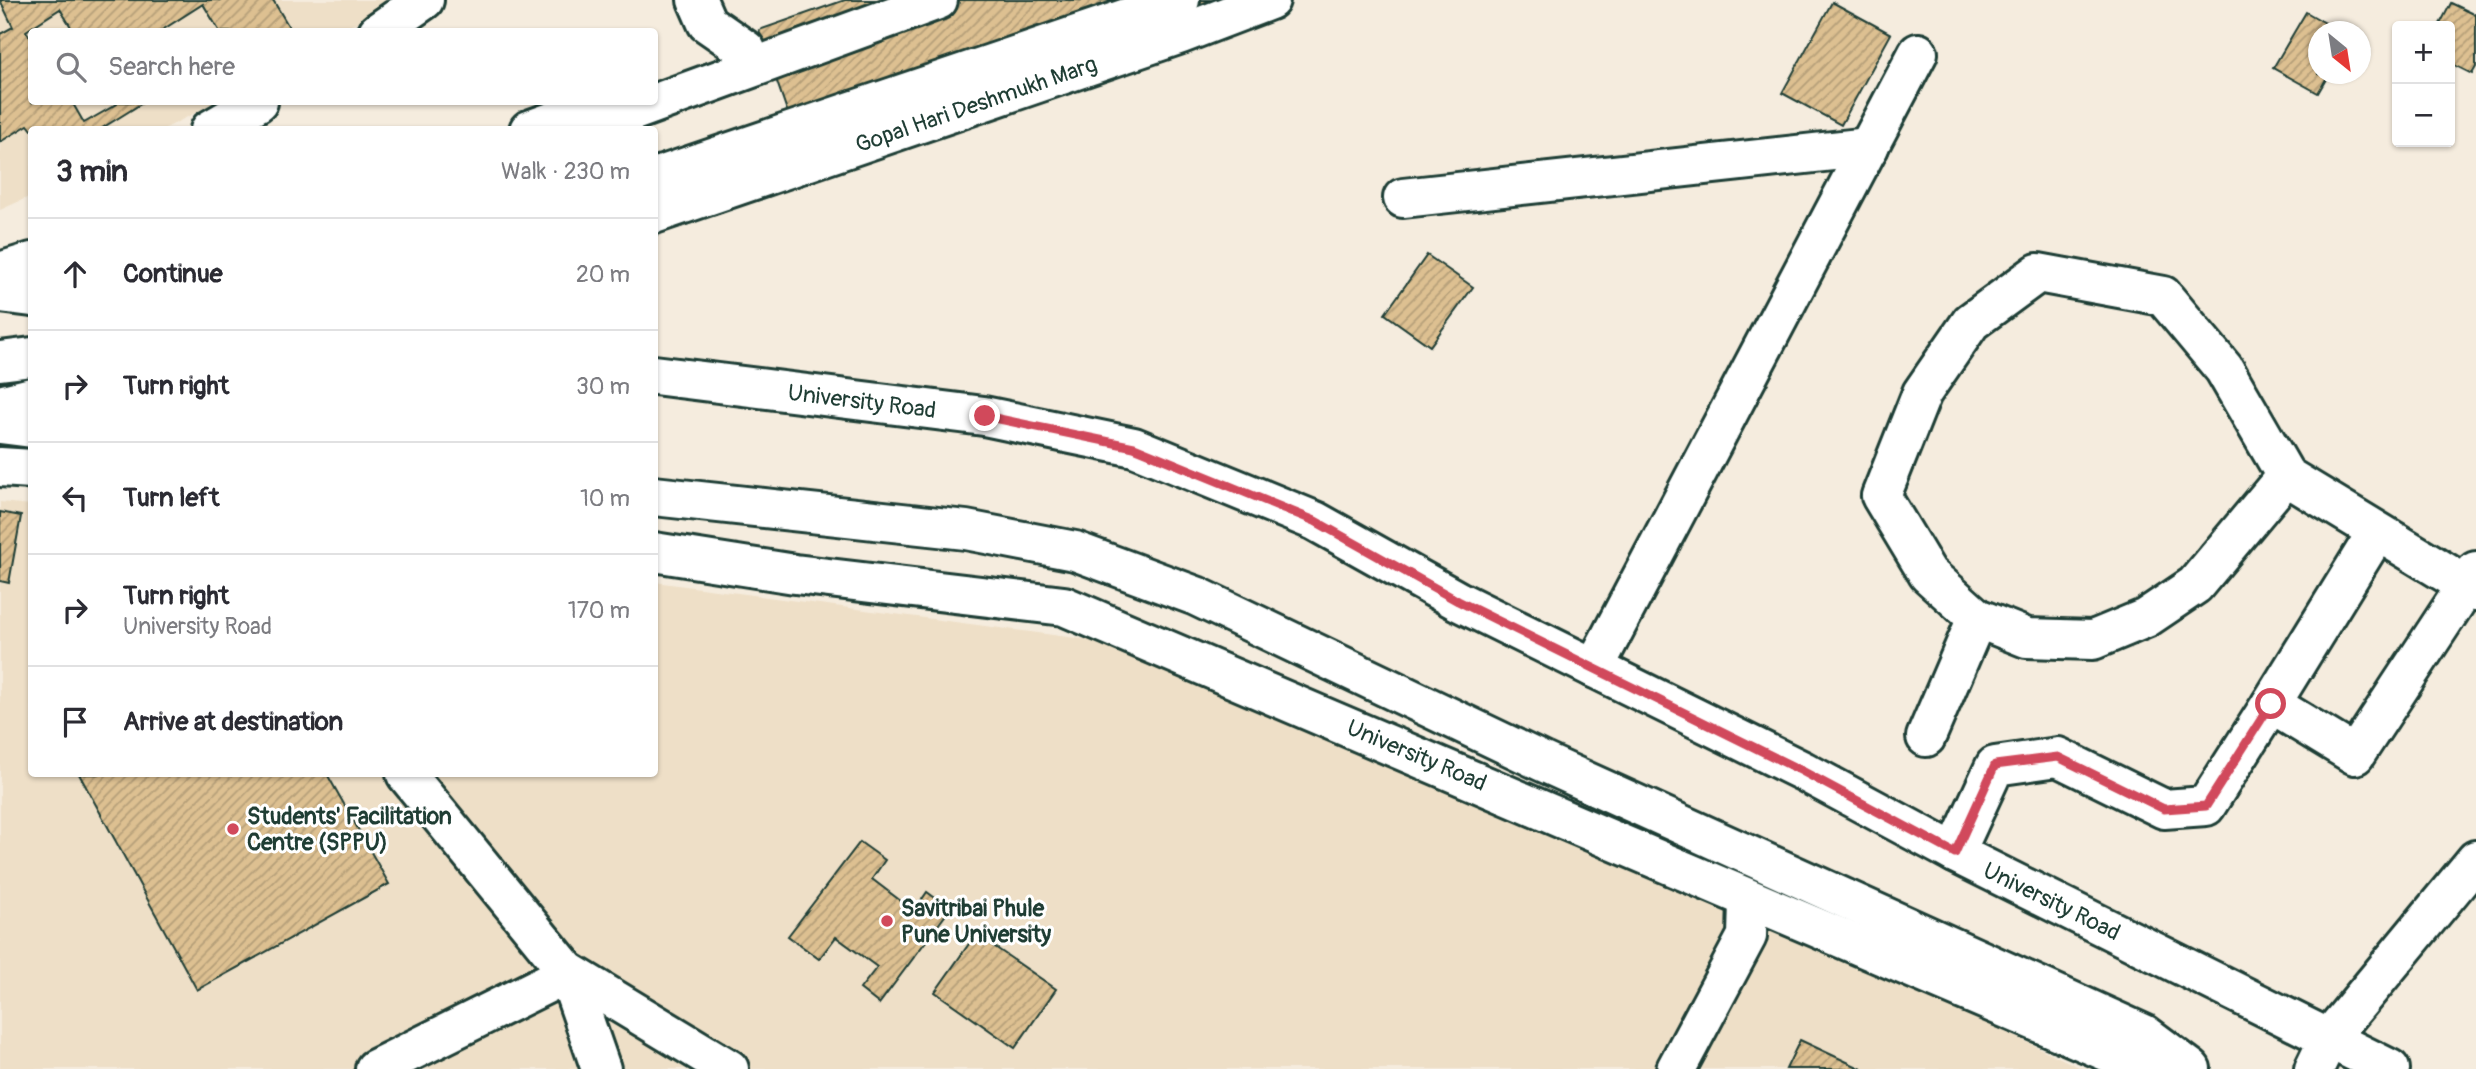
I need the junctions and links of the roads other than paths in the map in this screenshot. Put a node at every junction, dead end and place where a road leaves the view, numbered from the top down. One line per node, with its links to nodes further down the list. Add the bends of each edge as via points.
1 (424, 0): 7 (main road)
2 (697, 0): 8 (main road, via 707,23)
3 (893, 0): 8 (main road)
4 (938, 0): 11 (main road)
5 (1180, 0): 19 (main road)
6 (1270, 0): 21 (main road, Gopal Hari Deshmukh Marg)
7 (384, 28)
8 (747, 50): 10 (main road)
9 (1918, 53): 18 (main road)
10 (658, 83)
11 (658, 102)
12 (253, 105): 15 (main road)
13 (598, 105): 16 (main road)
14 (650, 105): 17 (main road)
15 (217, 126)
16 (540, 126)
17 (593, 126)
18 (1869, 147): 20 (main road); 43 (main road)
19 (658, 177)
20 (1403, 198)
21 (664, 214)
22 (28, 261): 24 (main road)
23 (28, 262): 25 (main road)
24 (0, 263)
25 (0, 272)
26 (0, 293): 27 (main road)
27 (28, 296)
28 (28, 358): 29 (main road)
29 (0, 361)
30 (658, 375): 43 (main road, University Road, via 985,416 1134,447 1315,521 1458,601)
31 (28, 398): 32 (main road)
32 (0, 405)
33 (0, 424): 34 (main road)
34 (28, 428)
35 (0, 467): 36 (main road)
36 (28, 469)
37 (2286, 476): 39 (main road); 42 (main road, via 2195,585 2146,618 2093,640 2027,638); 42 (main road, via 2224,369 2163,296 2038,273 1971,323 1922,393 1881,496 1928,573)
38 (658, 496): 57 (main road, via 966,530 1075,551 1196,596 1541,761 2144,1034)
39 (2377, 532): 41 (main road); 44 (main road)
40 (658, 553): 49 (main road, University Road, via 1064,606 1496,788)
41 (2473, 582): 44 (main road, via 2355,755)
42 (1978, 618): 45 (main road)
43 (1594, 668): 47 (main road, University Road)
44 (2271, 704): 47 (main road, via 2206,806 2164,809 2058,757 1995,765)
45 (1926, 737)
46 (408, 777): 50 (main road)
47 (1955, 853): 51 (main road, University Road)
48 (2476, 860): 51 (main road)
49 (1748, 901): 55 (main road, via 1747,936); 56 (main road, University Road)
50 (567, 971): 52 (main road); 53 (main road); 54 (main road)
51 (2321, 1054): 58 (main road, University Road)
52 (375, 1069)
53 (601, 1069)
54 (729, 1069)
55 (1676, 1069)
56 (2148, 1069)
57 (2191, 1069)
58 (2390, 1069)

